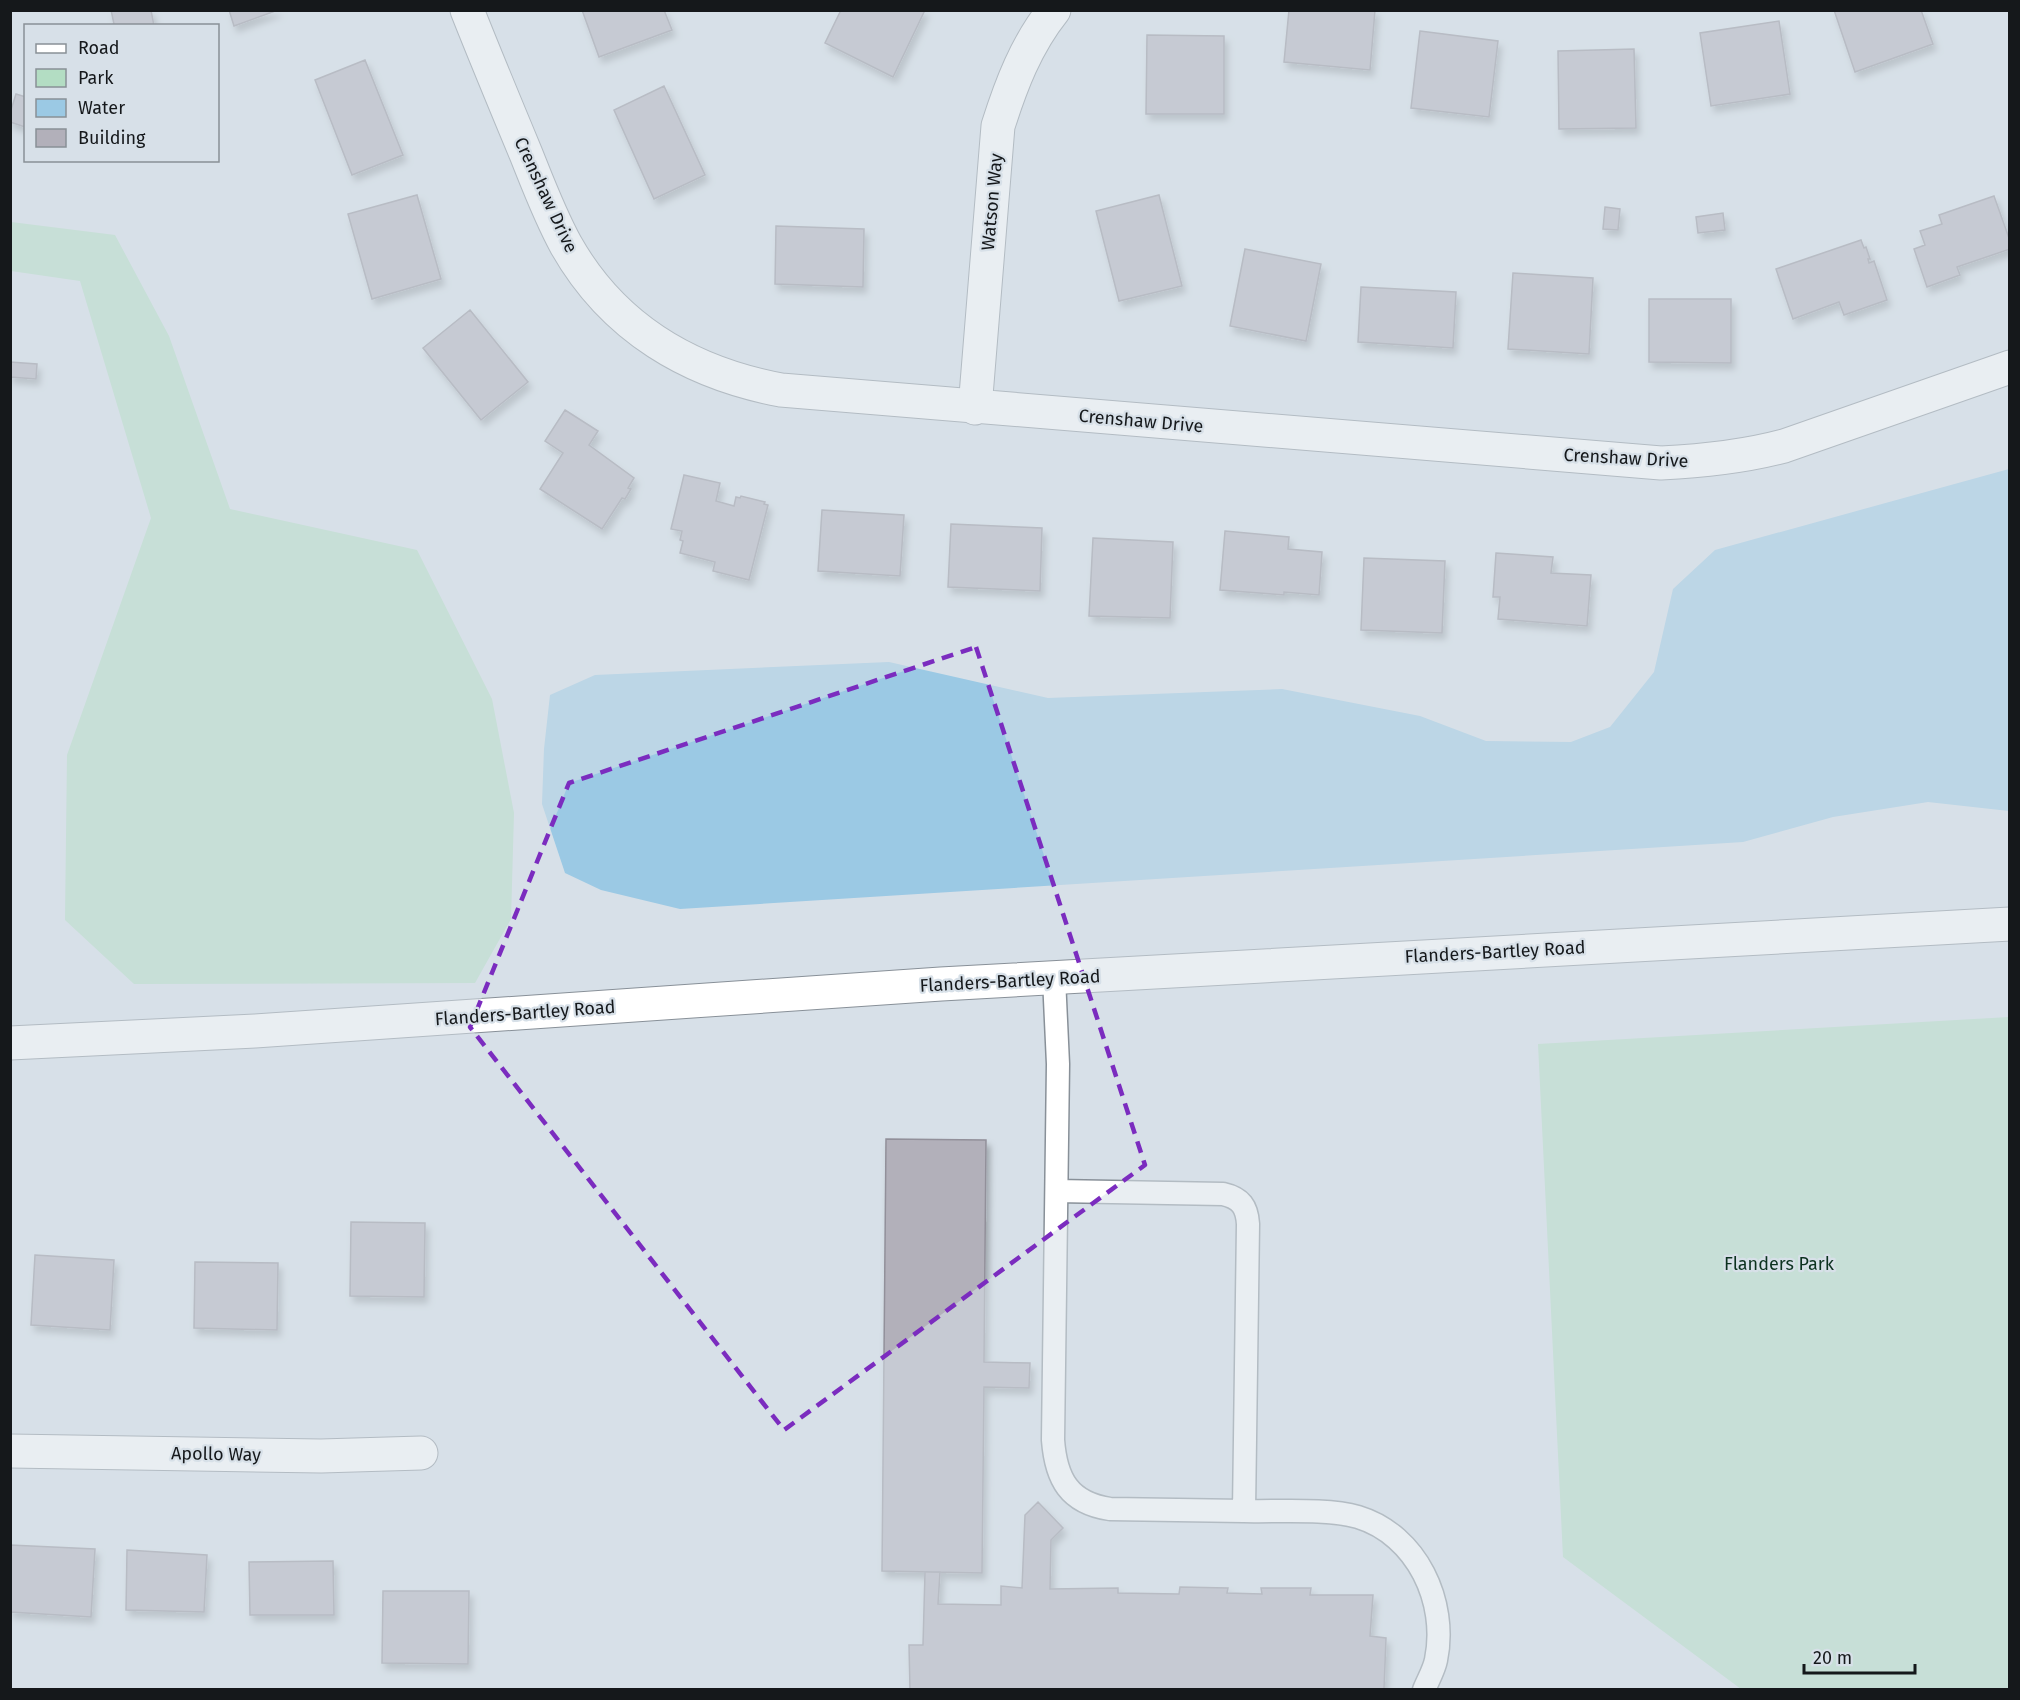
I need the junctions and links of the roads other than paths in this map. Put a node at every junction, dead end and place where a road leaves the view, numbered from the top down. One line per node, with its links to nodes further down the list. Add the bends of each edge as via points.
1 (467, 10): 4 (street, Crenshaw Drive, via 563,239 581,269 639,331 692,363 756,386)
2 (1054, 10): 4 (street, Watson Way, via 1039,28 1011,83 998,126)
3 (2010, 367): 4 (street, Crenshaw Drive, via 1784,446 1729,458 1661,463)
4 (975, 408)
5 (2010, 924): 6 (street, Flanders-Bartley Road)
6 (1054, 978): 7 (street, Flanders-Bartley Road, via 255,1031); 8 (lane)
7 (10, 1043)
8 (1057, 1191): 11 (lane, via 1053,1440 1054,1458 1064,1482 1080,1500 1110,1509); 11 (lane, via 1223,1194 1245,1207 1248,1224)
9 (10, 1451): 10 (street, Apollo Way, via 321,1456)
10 (421, 1453)
11 (1244, 1511): 12 (lane, via 1358,1517 1400,1541 1417,1562 1437,1606 1436,1661)
12 (1424, 1689)

